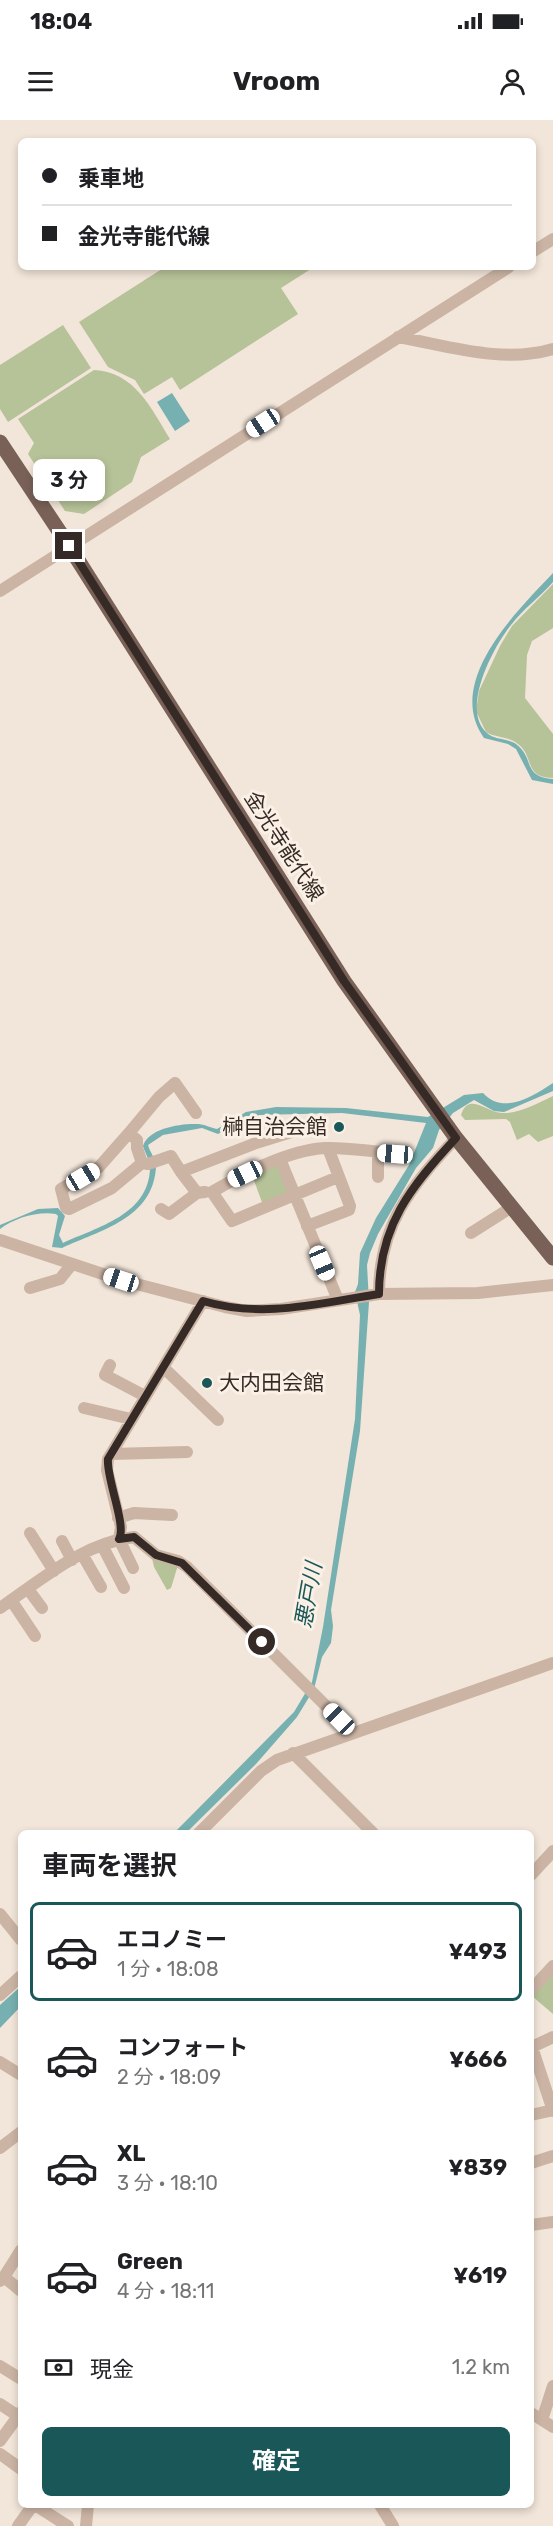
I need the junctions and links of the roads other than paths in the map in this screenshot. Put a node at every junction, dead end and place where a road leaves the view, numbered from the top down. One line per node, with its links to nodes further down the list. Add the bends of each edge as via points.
1 (553, 239): 2 (street)
2 (536, 250)
3 (504, 270): 4 (street)
4 (398, 337): 5 (street, via 509,357); 7 (street)
5 (553, 350)
6 (0, 442): 7 (main road, 金光寺能代線)
7 (69, 546): 8 (street); 12 (main road, 金光寺能代線, via 344,981)
8 (0, 591)
9 (196, 1113): 11 (street, via 175,1083)
10 (314, 1125): 18 (street)
11 (129, 1133): 17 (street); 17 (street, via 99,1167 61,1189 66,1208 112,1188)
12 (452, 1133): 24 (main road, 金光寺能代線); 33 (street, via 386,1237 379,1268)
13 (328, 1148): 14 (street); 16 (street); 19 (street)
14 (378, 1152): 15 (street); 20 (street)
15 (395, 1154)
16 (280, 1160): 21 (street); 23 (street)
17 (149, 1163): 18 (street, via 171,1156)
18 (182, 1172): 22 (street)
19 (338, 1177): 23 (street); 26 (street, via 349,1210)
20 (378, 1177)
21 (212, 1192): 22 (street); 23 (street, via 232,1221)
22 (197, 1193): 25 (street, via 169,1214)
23 (293, 1195): 26 (street)
24 (512, 1207): 27 (street); 29 (main road, 金光寺能代線)
25 (161, 1209)
26 (307, 1226): 34 (street)
27 (471, 1233)
28 (0, 1240): 30 (street)
29 (553, 1258)
30 (72, 1264): 32 (street, via 60,1279); 35 (street)
31 (553, 1285): 33 (street, via 478,1293)
32 (30, 1288)
33 (379, 1294): 34 (street)
34 (338, 1300): 35 (street, via 263,1311)
35 (203, 1301): 37 (street)
36 (110, 1365): 38 (street, via 105,1375)
37 (164, 1368): 38 (street); 41 (street)
38 (145, 1396): 40 (street)
39 (84, 1408): 40 (street)
40 (131, 1419): 43 (street)
41 (218, 1420)
42 (187, 1452): 43 (street)
43 (111, 1454): 45 (street, via 108,1470)
44 (172, 1515): 45 (street, via 134,1513)
45 (118, 1518): 47 (street, via 122,1535)
46 (30, 1533): 52 (street)
47 (119, 1539): 49 (street); 51 (street); 61 (street, via 134,1537 156,1555 182,1563)
48 (62, 1541): 50 (street)
49 (102, 1545): 50 (street); 54 (street)
50 (77, 1557): 52 (street); 53 (street)
51 (133, 1568)
52 (54, 1571): 55 (street)
53 (101, 1587)
54 (124, 1588)
55 (28, 1589): 56 (street); 58 (street)
56 (11, 1600): 57 (street); 59 (street)
57 (0, 1608)
58 (42, 1608)
59 (35, 1636)
60 (553, 1662): 61 (street)
61 (352, 1732): 62 (street)
62 (293, 1753): 63 (street, via 261,1771); 64 (street)
63 (202, 1830)
64 (370, 1830)
65 (549, 1848): 66 (street)
66 (534, 1870)
67 (0, 1914): 68 (street)
68 (18, 1936)
69 (553, 1966): 71 (street)
70 (18, 1979): 72 (street)
71 (534, 1987)
72 (0, 1995)
73 (553, 2037): 74 (street)
74 (534, 2044)
75 (534, 2051): 78 (street)
76 (0, 2062): 77 (street)
77 (18, 2073)
78 (553, 2110): 79 (street)
79 (534, 2114)
80 (18, 2134): 81 (street)
81 (0, 2148)
82 (553, 2156): 83 (street)
83 (534, 2162)
84 (553, 2222): 85 (street)
85 (534, 2225)
86 (18, 2255): 87 (street)
87 (2, 2279): 88 (street)
88 (18, 2289)
89 (0, 2366): 90 (street)
90 (18, 2377)
91 (553, 2386): 96 (street)
92 (0, 2404): 93 (street)
93 (18, 2413)
94 (534, 2415): 96 (street)
95 (18, 2417): 98 (street)
96 (542, 2420): 97 (street)
97 (553, 2427)
98 (0, 2441)
99 (0, 2454): 100 (street)
100 (18, 2467)
101 (32, 2508): 105 (street)
102 (39, 2508): 106 (street)
103 (88, 2508): 107 (street)
104 (382, 2508): 108 (street)
105 (18, 2526)
106 (68, 2526)
107 (86, 2526)
108 (393, 2526)

